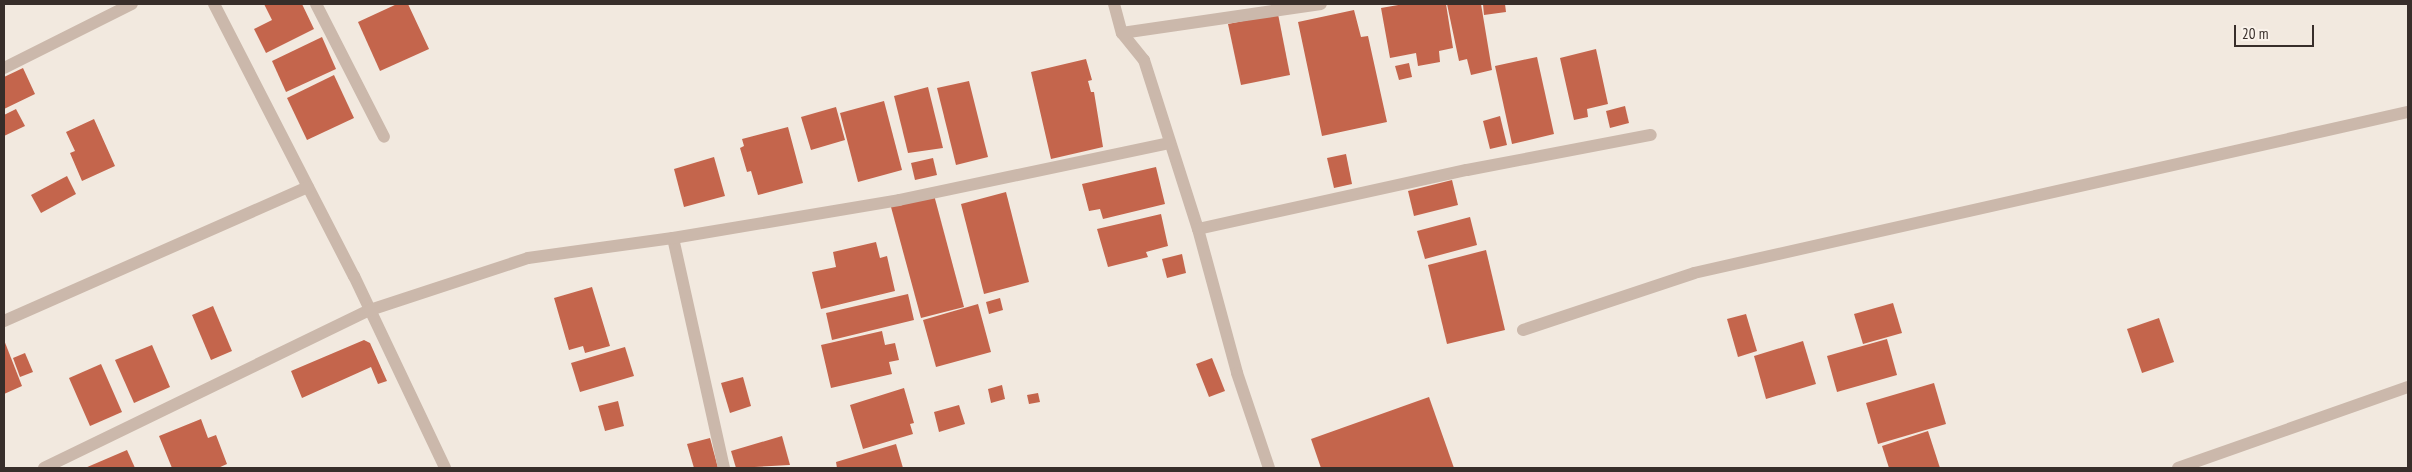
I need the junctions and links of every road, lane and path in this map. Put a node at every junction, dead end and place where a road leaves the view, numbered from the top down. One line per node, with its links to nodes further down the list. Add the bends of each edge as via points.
1 (132, 4): 7 (street)
2 (214, 4): 12 (street)
3 (316, 4): 10 (street)
4 (1114, 4): 6 (street)
5 (1321, 4): 6 (street)
6 (1122, 32): 11 (street, via 1144,60)
7 (4, 68)
8 (2408, 112): 17 (street, via 1694,273)
9 (1651, 135): 13 (street, via 1467,170)
10 (384, 137)
11 (1170, 143): 13 (street); 14 (street, via 899,200)
12 (308, 187): 15 (street); 16 (street)
13 (1198, 229): 22 (street, via 1237,373)
14 (673, 238): 15 (street, via 528,258); 21 (street)
15 (370, 310): 19 (street); 20 (street)
16 (4, 321)
17 (1523, 330)
18 (2408, 387): 23 (street)
19 (44, 468)
20 (445, 468)
21 (724, 468)
22 (1269, 468)
23 (2178, 468)

